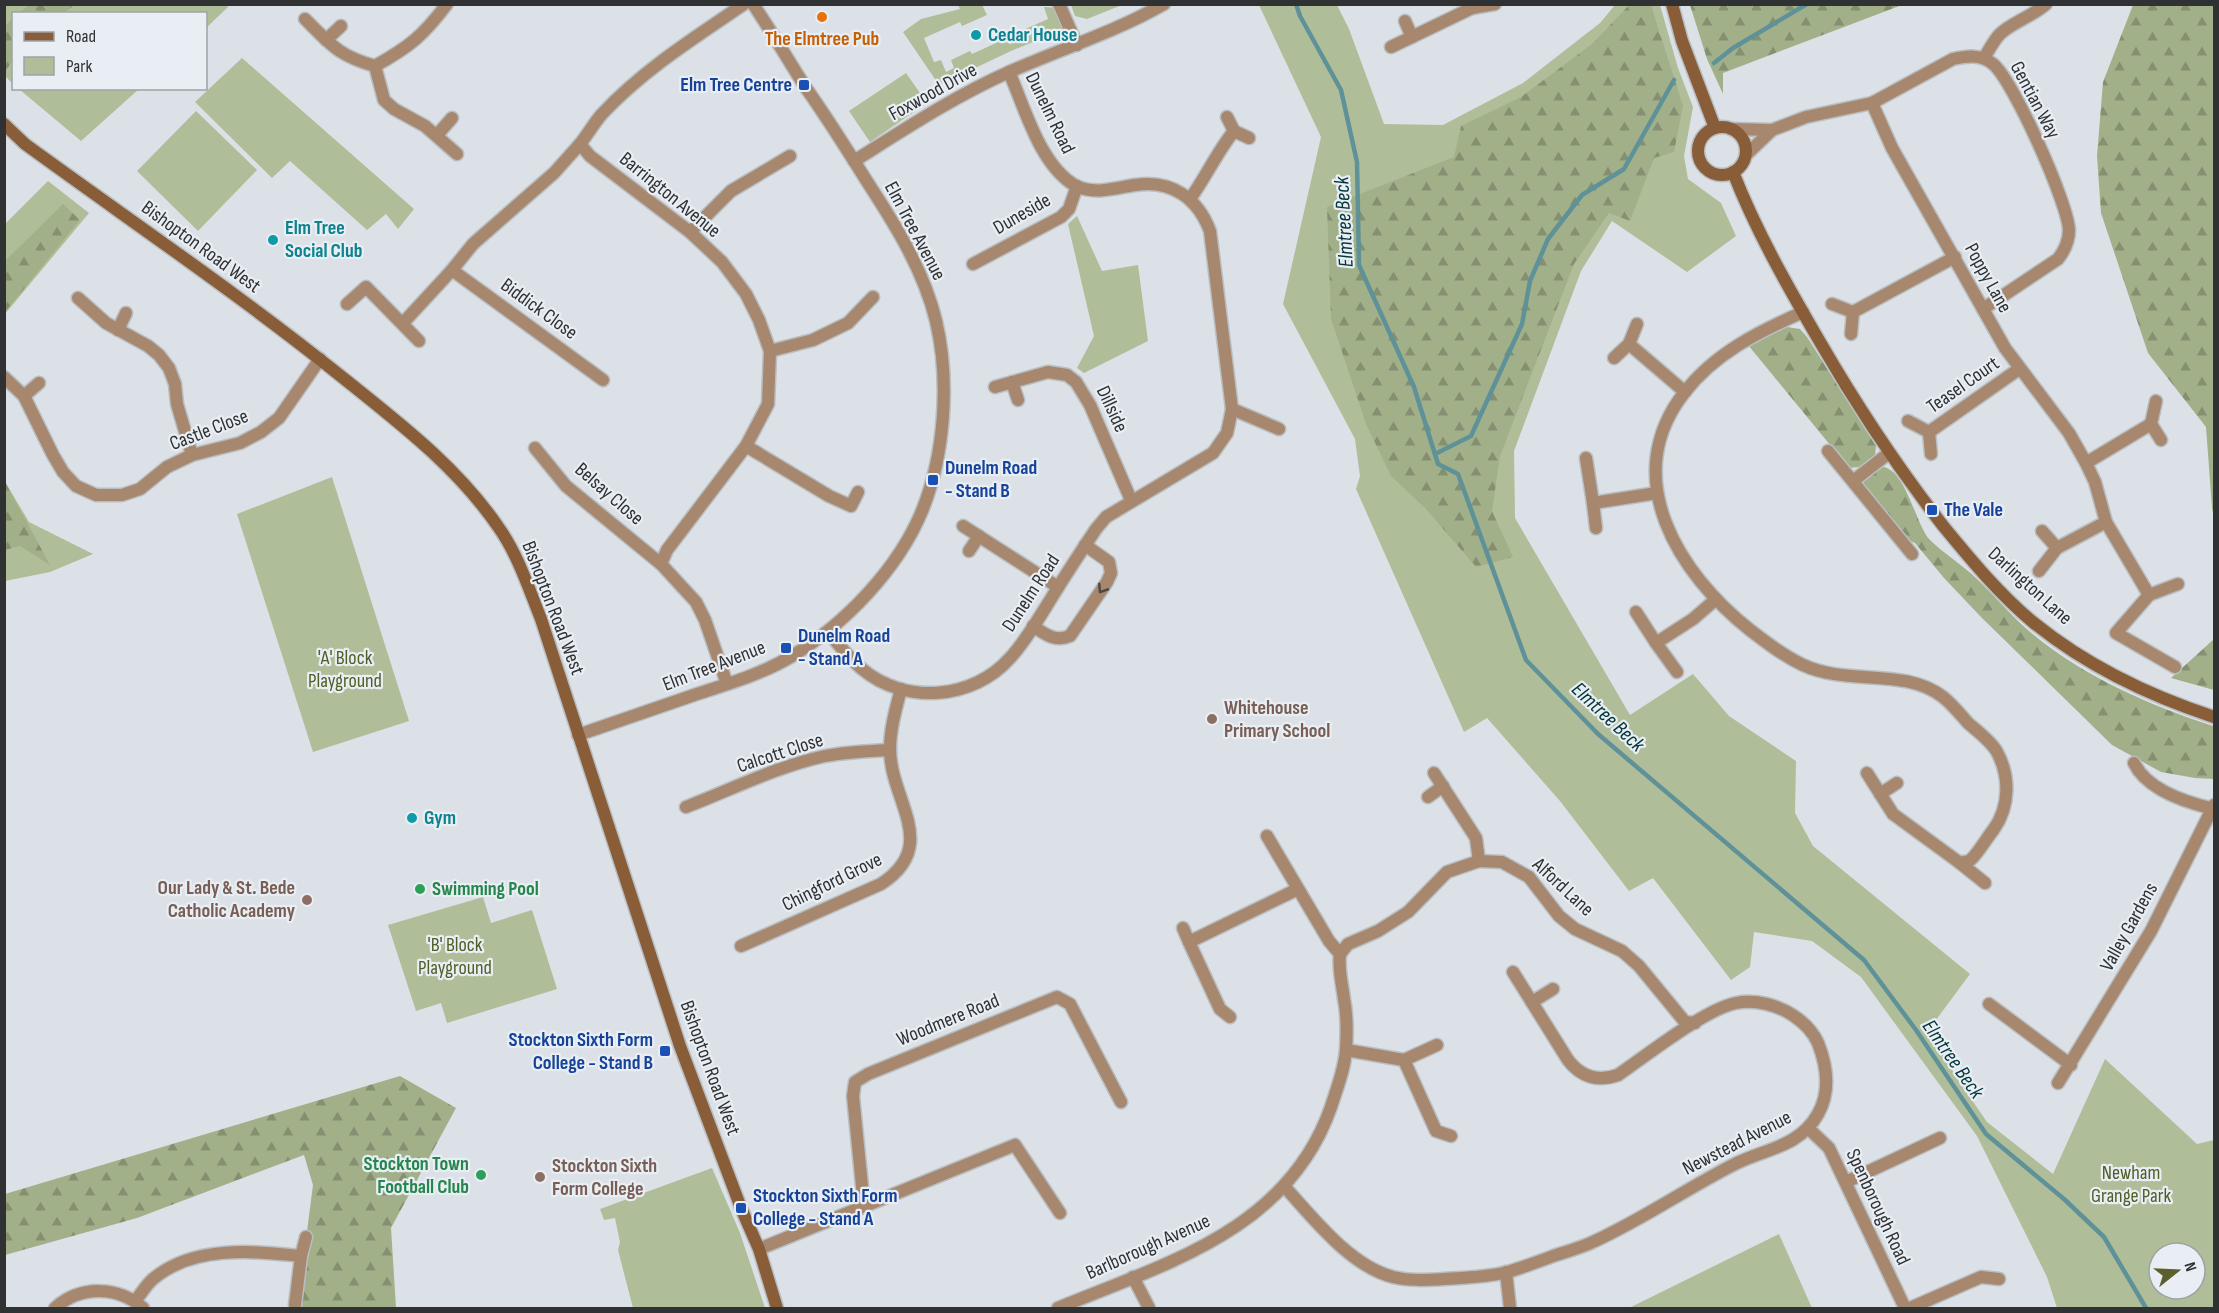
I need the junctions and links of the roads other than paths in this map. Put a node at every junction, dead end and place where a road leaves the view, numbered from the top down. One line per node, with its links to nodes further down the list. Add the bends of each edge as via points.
1 (447, 4): 18 (street, via 407,48)
2 (744, 4): 30 (street, via 636,81 601,115)
3 (753, 4): 34 (street, Elm Tree Avenue)
4 (1059, 4): 15 (street)
5 (1164, 4): 15 (street, Foxwood Drive)
6 (1495, 4): 9 (street)
7 (1672, 4): 24 (street)
8 (2046, 4): 17 (street, via 1998,35)
9 (1472, 6): 13 (street)
10 (305, 19): 14 (street)
11 (1405, 21): 13 (street)
12 (342, 27): 14 (street)
13 (1412, 37): 16 (street)
14 (326, 40): 18 (street, via 352,60)
15 (1077, 45): 19 (street, Foxwood Drive)
16 (1391, 47)
17 (1984, 58): 20 (street, Gentian Way, via 1953,59); 46 (street, Gentian Way, via 2004,76 2021,107 2066,212 2069,231 2066,249 2058,259)
18 (375, 66): 28 (street, via 384,100)
19 (1009, 72): 34 (street, Foxwood Drive, via 941,107); 36 (street, Dunelm Road, via 1051,163)
20 (1872, 103): 26 (street, Gentian Way, via 1806,117); 39 (street, Poppy Lane, via 1892,148)
21 (1227, 117): 27 (street)
22 (452, 118): 28 (street)
23 (4, 124): 58 (street, Bishopton Road West, via 25,144)
24 (1715, 128): 25 (street); 35 (street, via 1701,141 1701,162 1716,174)
25 (1731, 129): 26 (street); 32 (street, via 1742,136)
26 (1772, 130): 32 (street)
27 (1234, 131): 29 (street); 37 (street)
28 (437, 135): 31 (street)
29 (1249, 138)
30 (580, 144): 38 (street, Barrington Avenue, via 590,156); 41 (street, via 554,173 473,244)
31 (458, 154)
32 (1747, 154): 35 (street)
33 (790, 156): 38 (street, via 730,191)
34 (854, 161): 105 (street, Elm Tree Avenue, via 896,227 925,287 936,320 944,399 933,480 922,512 882,578)
35 (1733, 172): 47 (street, Darlington Lane, via 1746,206)
36 (1077, 186): 37 (street, Dunelm Road, via 1107,190 1155,184 1169,186); 40 (street, Duneside, via 1069,209 1061,217)
37 (1190, 199): 69 (street, Dunelm Road, via 1210,231)
38 (690, 232): 56 (street, Barrington Avenue, via 722,262 746,294)
39 (1955, 257): 46 (street, Poppy Lane); 48 (street)
40 (973, 264)
41 (453, 270): 50 (street); 61 (street, Biddick Close)
42 (873, 297): 56 (street, via 848,323 813,340)
43 (78, 298): 52 (street)
44 (347, 304): 50 (street, via 366,287)
45 (1832, 304): 48 (street)
46 (1983, 309): 59 (street, Poppy Lane)
47 (1803, 312): 65 (street, via 1732,348); 78 (street, Darlington Lane)
48 (1853, 312): 53 (street)
49 (126, 313): 52 (street)
50 (402, 323): 54 (street)
51 (1637, 324): 55 (street)
52 (118, 330): 80 (street, via 148,346 169,368)
53 (1851, 334)
54 (419, 341)
55 (1629, 344): 57 (street); 65 (street)
56 (770, 351): 75 (street, Barrington Avenue, via 768,404)
57 (1614, 358)
58 (320, 359): 80 (street, Castle Close, via 279,418 261,432 240,443); 112 (street, Bishopton Road West, via 431,450 501,530 541,619)
59 (2019, 369): 73 (street, Teasel Court); 82 (street, Poppy Lane, via 2069,433)
60 (4, 377): 66 (street, Castle Close)
61 (603, 380)
62 (1012, 382): 64 (street, Dillside); 67 (street); 86 (street, Dillside, via 1048,372 1067,375 1076,382)
63 (39, 383): 66 (street)
64 (994, 387)
65 (1685, 392): 85 (street, via 1664,429 1658,453)
66 (24, 396): 80 (street, Castle Close, via 63,472 76,486 96,495 122,495 140,489 166,467)
67 (1018, 400)
68 (2156, 401): 71 (street)
69 (1232, 409): 72 (street); 86 (street, Dunelm Road, via 1227,433 1213,453)
70 (1908, 421): 73 (street, Teasel Court)
71 (2151, 424): 74 (street); 82 (street)
72 (1279, 429)
73 (1929, 432): 79 (street, Teasel Court)
74 (2161, 440)
75 (746, 446): 84 (street, via 851,506); 97 (street, Barrington Avenue, via 667,550)
76 (535, 448): 97 (street, Belsay Close, via 566,486)
77 (1828, 451): 83 (street)
78 (1889, 453): 83 (street); 111 (street, Darlington Lane, via 1977,567 2034,622 2088,660 2136,687)
79 (1931, 454)
80 (192, 455)
81 (1586, 458): 87 (street)
82 (2086, 463): 88 (street, Poppy Lane)
83 (1853, 481): 96 (street)
84 (858, 492)
85 (1657, 493): 87 (street); 102 (street, via 1681,557)
86 (1131, 500): 93 (street, Dunelm Road, via 1106,517)
87 (1593, 503): 90 (street)
88 (2106, 522): 94 (street); 101 (street, Poppy Lane)
89 (963, 526): 92 (street)
90 (1596, 528)
91 (2042, 531): 94 (street)
92 (979, 536): 95 (street); 100 (street)
93 (1085, 545): 100 (street, Dunelm Road); 104 (street, one-way to 104, via 1109,562 1111,573 1107,582 1070,636 1053,638)
94 (2057, 548): 98 (street)
95 (969, 551)
96 (1912, 554)
97 (661, 564): 109 (street, via 696,602)
98 (2039, 571)
99 (2178, 584): 101 (street)
100 (1058, 587): 104 (street, Dunelm Road)
101 (2149, 595): 107 (street, via 2116,633)
102 (1715, 600): 106 (street); 125 (street, via 1760,638 1804,666 1847,677 1904,680 1942,696 1996,750 2007,778 2005,803 1997,824 1982,845 1969,861)
103 (1636, 612): 106 (street)
104 (1033, 626): 110 (street, Dunelm Road, via 1010,659 994,674 971,686 947,693)
105 (828, 632): 109 (street, Elm Tree Avenue, via 790,657); 110 (street, Dunelm Road, via 862,669)
106 (1656, 643): 108 (street)
107 (2175, 667)
108 (1677, 672)
109 (727, 684): 112 (street, Elm Tree Avenue)
110 (901, 689): 113 (street, Chingford Grove)
111 (2214, 717)
112 (578, 735): 152 (street, Bishopton Road West, via 680,1046)
113 (890, 750): 121 (street, Calcott Close, via 825,756); 130 (street, Chingford Grove, via 910,827 909,854 904,865 881,884)
114 (2134, 764): 122 (street, via 2138,772 2174,798)
115 (1867, 772): 119 (street)
116 (1434, 773): 118 (street)
117 (1897, 783): 119 (street)
118 (1443, 786): 120 (street); 124 (street, via 1476,838)
119 (1880, 794): 125 (street, via 1893,814)
120 (1428, 797)
121 (686, 807)
122 (2214, 808): 141 (street, Valley Gardens, via 2151,931)
123 (1267, 836): 127 (street)
124 (1479, 861): 131 (street, Alford Lane, via 1447,872 1408,912 1348,944); 137 (street, Alford Lane, via 1502,862 1529,877 1559,916 1622,951 1684,1022)
125 (1960, 863): 126 (street)
126 (1985, 883)
127 (1298, 889): 129 (street); 131 (street)
128 (1183, 928): 129 (street)
129 (1189, 942): 136 (street, via 1220,1009)
130 (741, 946)
131 (1340, 954): 139 (street, Barlborough Avenue)
132 (1513, 972): 134 (street, Newstead Avenue)
133 (1553, 989): 134 (street)
134 (1532, 1002): 137 (street, Newstead Avenue, via 1575,1069 1597,1079 1618,1075)
135 (1989, 1004): 141 (street)
136 (1230, 1017)
137 (1695, 1023): 144 (street, Newstead Avenue, via 1736,1003 1750,1002 1785,1010 1803,1022 1816,1039 1827,1077 1826,1094)
138 (1437, 1045): 140 (street)
139 (1346, 1050): 140 (street); 148 (street, Barlborough Avenue, via 1325,1125)
140 (1404, 1060): 145 (street, via 1436,1131)
141 (2071, 1065): 142 (street, Valley Gardens)
142 (2058, 1083)
143 (1120, 1102): 149 (street, Woodmere Road, via 1070,1004 1057,997 878,1069 855,1082 853,1096)
144 (1808, 1128): 147 (street, Spenborough Road, via 1829,1148); 154 (street, Newstead Avenue, via 1796,1139 1734,1164 1593,1242)
145 (1451, 1136)
146 (1940, 1138): 147 (street)
147 (1846, 1182): 164 (street, Spenborough Road)
148 (1284, 1186): 154 (street, Newstead Avenue, via 1352,1255 1392,1277 1462,1278); 155 (street, Barlborough Avenue, via 1236,1228 1199,1250)
149 (864, 1206): 150 (street, via 1015,1145); 152 (street)
150 (1060, 1213)
151 (306, 1237): 153 (street)
152 (759, 1249): 160 (street, Bishopton Road West)
153 (301, 1256): 157 (street, via 253,1251 204,1256 166,1269 151,1281); 158 (street)
154 (1506, 1272): 163 (street)
155 (1133, 1277): 161 (street, Barlborough Avenue); 162 (street)
156 (1999, 1279): 165 (street, via 1981,1277)
157 (139, 1305): 159 (street, via 115,1292 93,1291 74,1296)
158 (295, 1305)
159 (55, 1308)
160 (777, 1308)
161 (1058, 1308)
162 (1149, 1308)
163 (1510, 1308)
164 (1905, 1308)
165 (1910, 1308)

